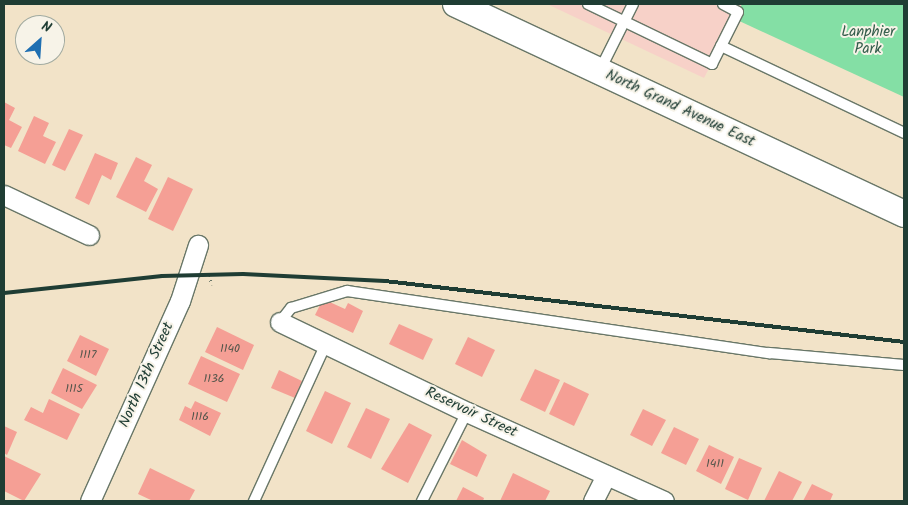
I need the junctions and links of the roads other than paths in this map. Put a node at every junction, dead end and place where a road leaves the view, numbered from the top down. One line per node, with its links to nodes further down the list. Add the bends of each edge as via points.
1 (459, 4): 7 (street, North Grand Avenue East)
2 (588, 4): 5 (lane)
3 (633, 4): 5 (lane)
4 (722, 4): 6 (lane, via 738,12)
5 (625, 20): 6 (lane, via 712,64); 7 (lane)
6 (721, 46): 8 (lane)
7 (600, 71): 10 (street, North Grand Avenue East)
8 (904, 133)
9 (4, 196): 11 (street)
10 (904, 214)
11 (89, 236)
12 (198, 245): 18 (street, North 13th Street, via 178,307)
13 (280, 322): 14 (street, Reservoir Street); 15 (lane, via 291,308 347,291 769,353)
14 (326, 344): 16 (street, Reservoir Street); 19 (lane)
15 (904, 365)
16 (467, 412): 17 (street, Reservoir Street); 20 (lane)
17 (606, 475): 21 (street); 22 (street, Reservoir Street)
18 (90, 501)
19 (254, 501)
20 (422, 501)
21 (593, 501)
22 (664, 501)

